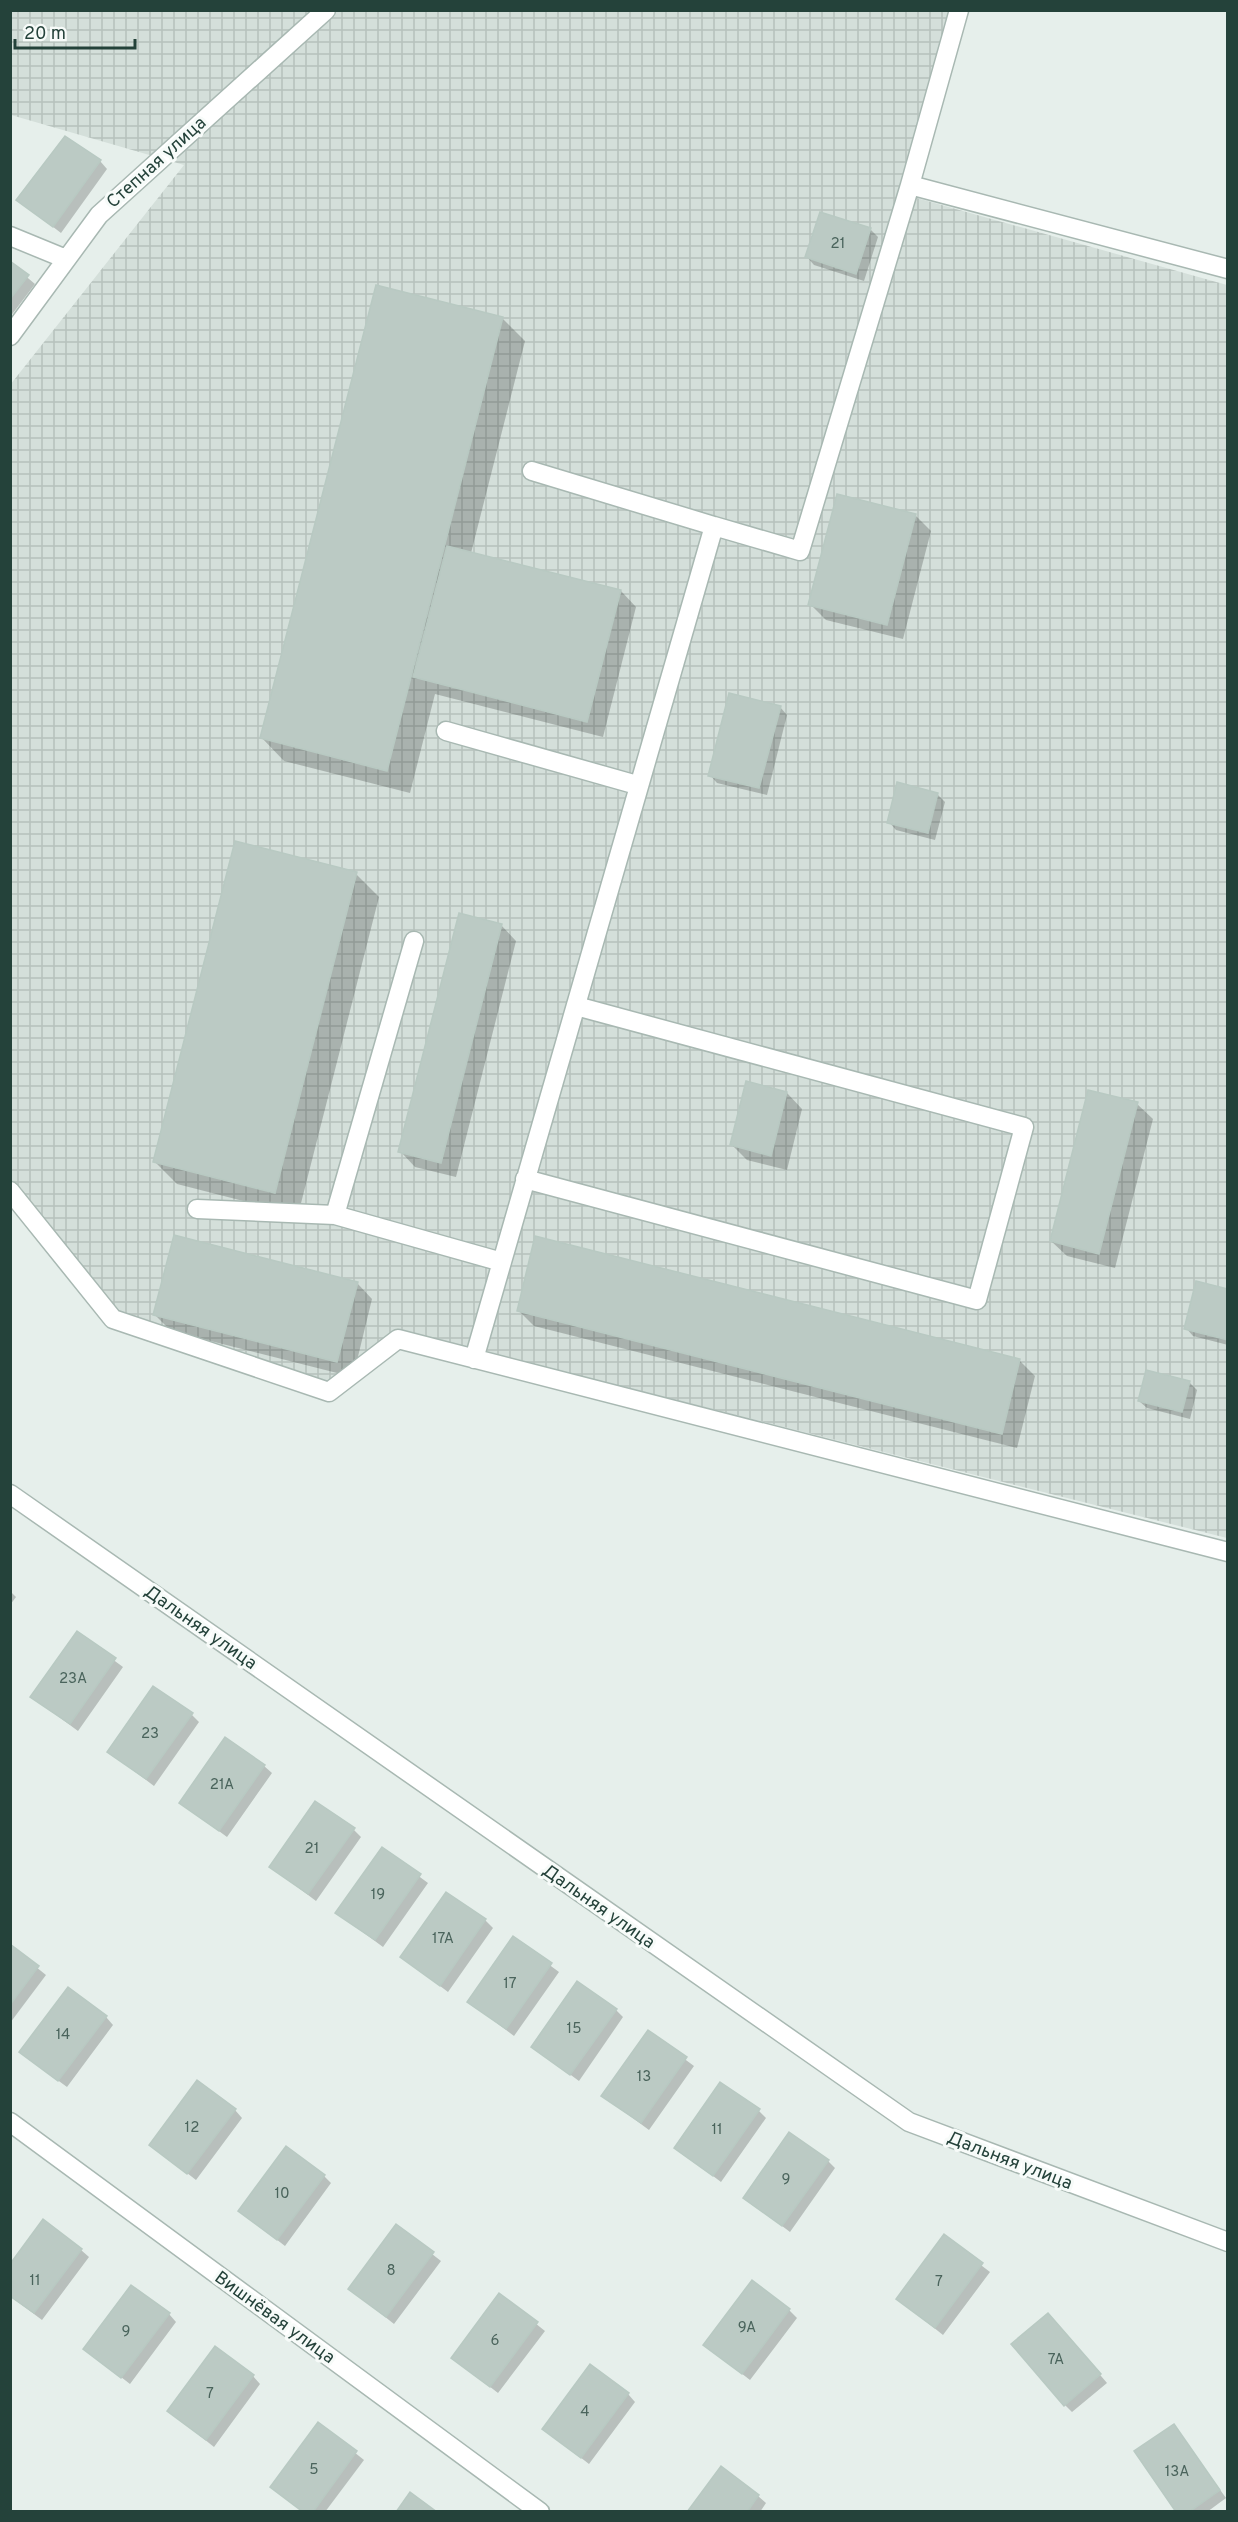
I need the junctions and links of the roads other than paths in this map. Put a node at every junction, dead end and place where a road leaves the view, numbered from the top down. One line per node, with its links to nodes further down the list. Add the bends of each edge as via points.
1 (326, 10): 5 (street, Степная улица, via 99,215)
2 (959, 10): 3 (street)
3 (910, 185): 6 (street); 9 (street, via 800,551)
4 (10, 236): 5 (street)
5 (66, 259): 7 (street, Степная улица)
6 (1227, 269)
7 (10, 336)
8 (532, 471): 9 (street)
9 (714, 526): 11 (street)
10 (446, 731): 11 (street)
11 (637, 785): 13 (street)
12 (414, 941): 17 (street)
13 (576, 1006): 14 (street); 14 (street, via 1024,1127 977,1300)
14 (525, 1179): 18 (street)
15 (10, 1191): 19 (street, via 113,1319 329,1392 398,1339)
16 (197, 1209): 17 (street)
17 (335, 1215): 18 (street)
18 (502, 1262): 19 (street)
19 (474, 1359): 21 (street)
20 (10, 1494): 23 (street, Дальняя улица, via 909,2122)
21 (1227, 1551)
22 (10, 2122): 24 (street, Вишнёвая улица)
23 (1227, 2242)
24 (540, 2511)

